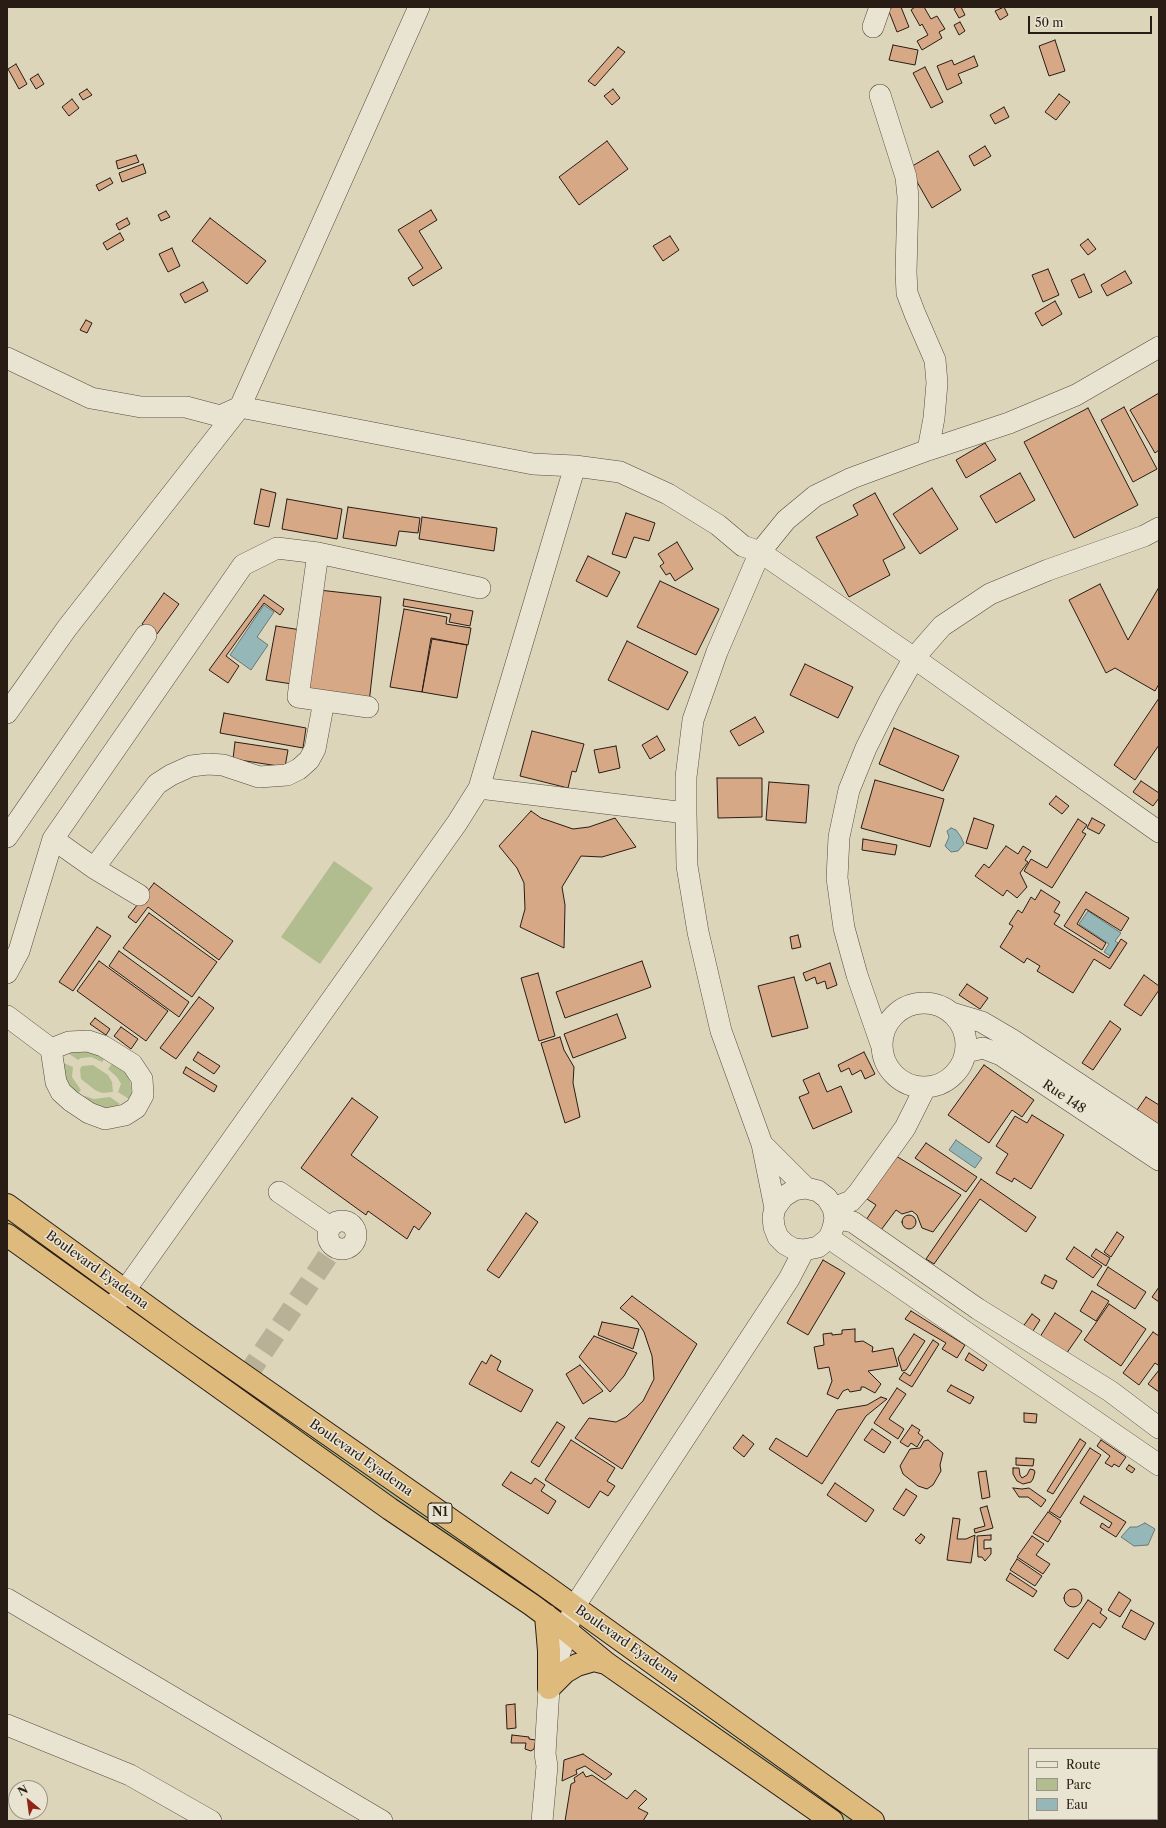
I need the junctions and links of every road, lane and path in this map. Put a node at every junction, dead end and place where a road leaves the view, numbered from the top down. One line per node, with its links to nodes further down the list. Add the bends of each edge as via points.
1 (419, 7): 7 (street)
2 (880, 7): 3 (street)
3 (873, 27)
4 (880, 95): 8 (street, via 906,177 907,293 935,360 935,411)
5 (1159, 347): 8 (street, via 1076,396 1009,423)
6 (7, 358): 7 (street, via 90,398 141,407 186,407 220,416)
7 (240, 407): 9 (street, via 533,464); 18 (street, via 67,628)
8 (928, 450): 11 (street, via 852,478 815,496 786,520)
9 (575, 466): 11 (street, via 620,472 661,491 718,525 743,546); 19 (street)
10 (1154, 537): 15 (street, via 1048,570 990,594 942,626)
11 (760, 552): 15 (street); 20 (street, via 717,652 693,720 686,777)
12 (318, 553): 13 (street); 16 (street, via 298,698); 23 (street, via 278,548 243,565)
13 (480, 588)
14 (146, 635): 22 (street)
15 (914, 658): 21 (street); 29 (street, via 866,748 849,790 839,837 837,878 844,928)
16 (324, 701): 17 (street); 24 (street, via 315,749 310,760 299,769 287,775 259,777 223,765 208,764 191,766 171,775 157,784)
17 (368, 707)
18 (7, 713)
19 (479, 788): 20 (street); 45 (street, via 457,823)
20 (686, 813): 34 (street, via 688,866 698,932 721,1031)
21 (1159, 832)
22 (7, 837)
23 (53, 839): 24 (street); 26 (street, via 19,951)
24 (94, 868): 25 (street)
25 (139, 895)
26 (7, 973)
27 (952, 1013): 29 (street, via 942,1006 931,1003 907,1006 888,1021); 31 (street, via 961,1024 966,1038); 33 (street, via 982,1022 1011,1038)
28 (7, 1016): 30 (street)
29 (881, 1044): 32 (street, via 886,1066 893,1075 902,1082)
30 (51, 1049): 30 (street, via 56,1082 61,1092 71,1101 89,1113 105,1119 125,1115 136,1108 143,1095 142,1079 132,1064 103,1046 88,1041 69,1042)
31 (966, 1052): 32 (street, via 956,1073 947,1081); 35 (street, Rue 148, via 983,1048 1001,1055)
32 (925, 1088): 40 (street, via 905,1128 860,1192)
33 (1159, 1137)
34 (762, 1144): 36 (street); 39 (street)
35 (1159, 1160)
36 (806, 1188): 39 (street, via 794,1190 783,1197); 40 (street, via 818,1191 827,1198)
37 (279, 1192): 41 (street)
38 (7, 1205): 45 (highway, Boulevard Eyadema / N1)
39 (775, 1208): 44 (street, via 774,1227 778,1237 789,1246)
40 (834, 1213): 43 (street); 47 (street, via 853,1222 978,1309 1110,1391)
41 (330, 1227)
42 (7, 1235): 46 (highway, Boulevard Eyadema / N1)
43 (829, 1238): 44 (street, via 818,1247); 49 (street)
44 (804, 1250): 52 (street, via 784,1286)
45 (126, 1290): 46 (street); 52 (highway, Boulevard Eyadema / N1, via 195,1342)
46 (112, 1310): 53 (highway, Boulevard Eyadema / N1, via 390,1509)
47 (1126, 1404): 48 (street); 49 (street)
48 (1159, 1428)
49 (1109, 1430): 50 (street)
50 (1159, 1465)
51 (7, 1599): 59 (street)
52 (574, 1607): 54 (street); 62 (highway, Boulevard Eyadema / N1)
53 (546, 1615): 54 (highway, Boulevard Eyadema / N1); 56 (highway)
54 (567, 1630): 55 (highway, Boulevard Eyadema / N1); 56 (street)
55 (606, 1663): 56 (highway, via 594,1660 577,1665 565,1672); 61 (highway, Boulevard Eyadema / N1)
56 (549, 1688): 60 (street, via 547,1766)
57 (7, 1725): 58 (street, via 130,1775)
58 (211, 1821)
59 (382, 1821)
60 (542, 1821)
61 (832, 1821)
62 (873, 1821)

